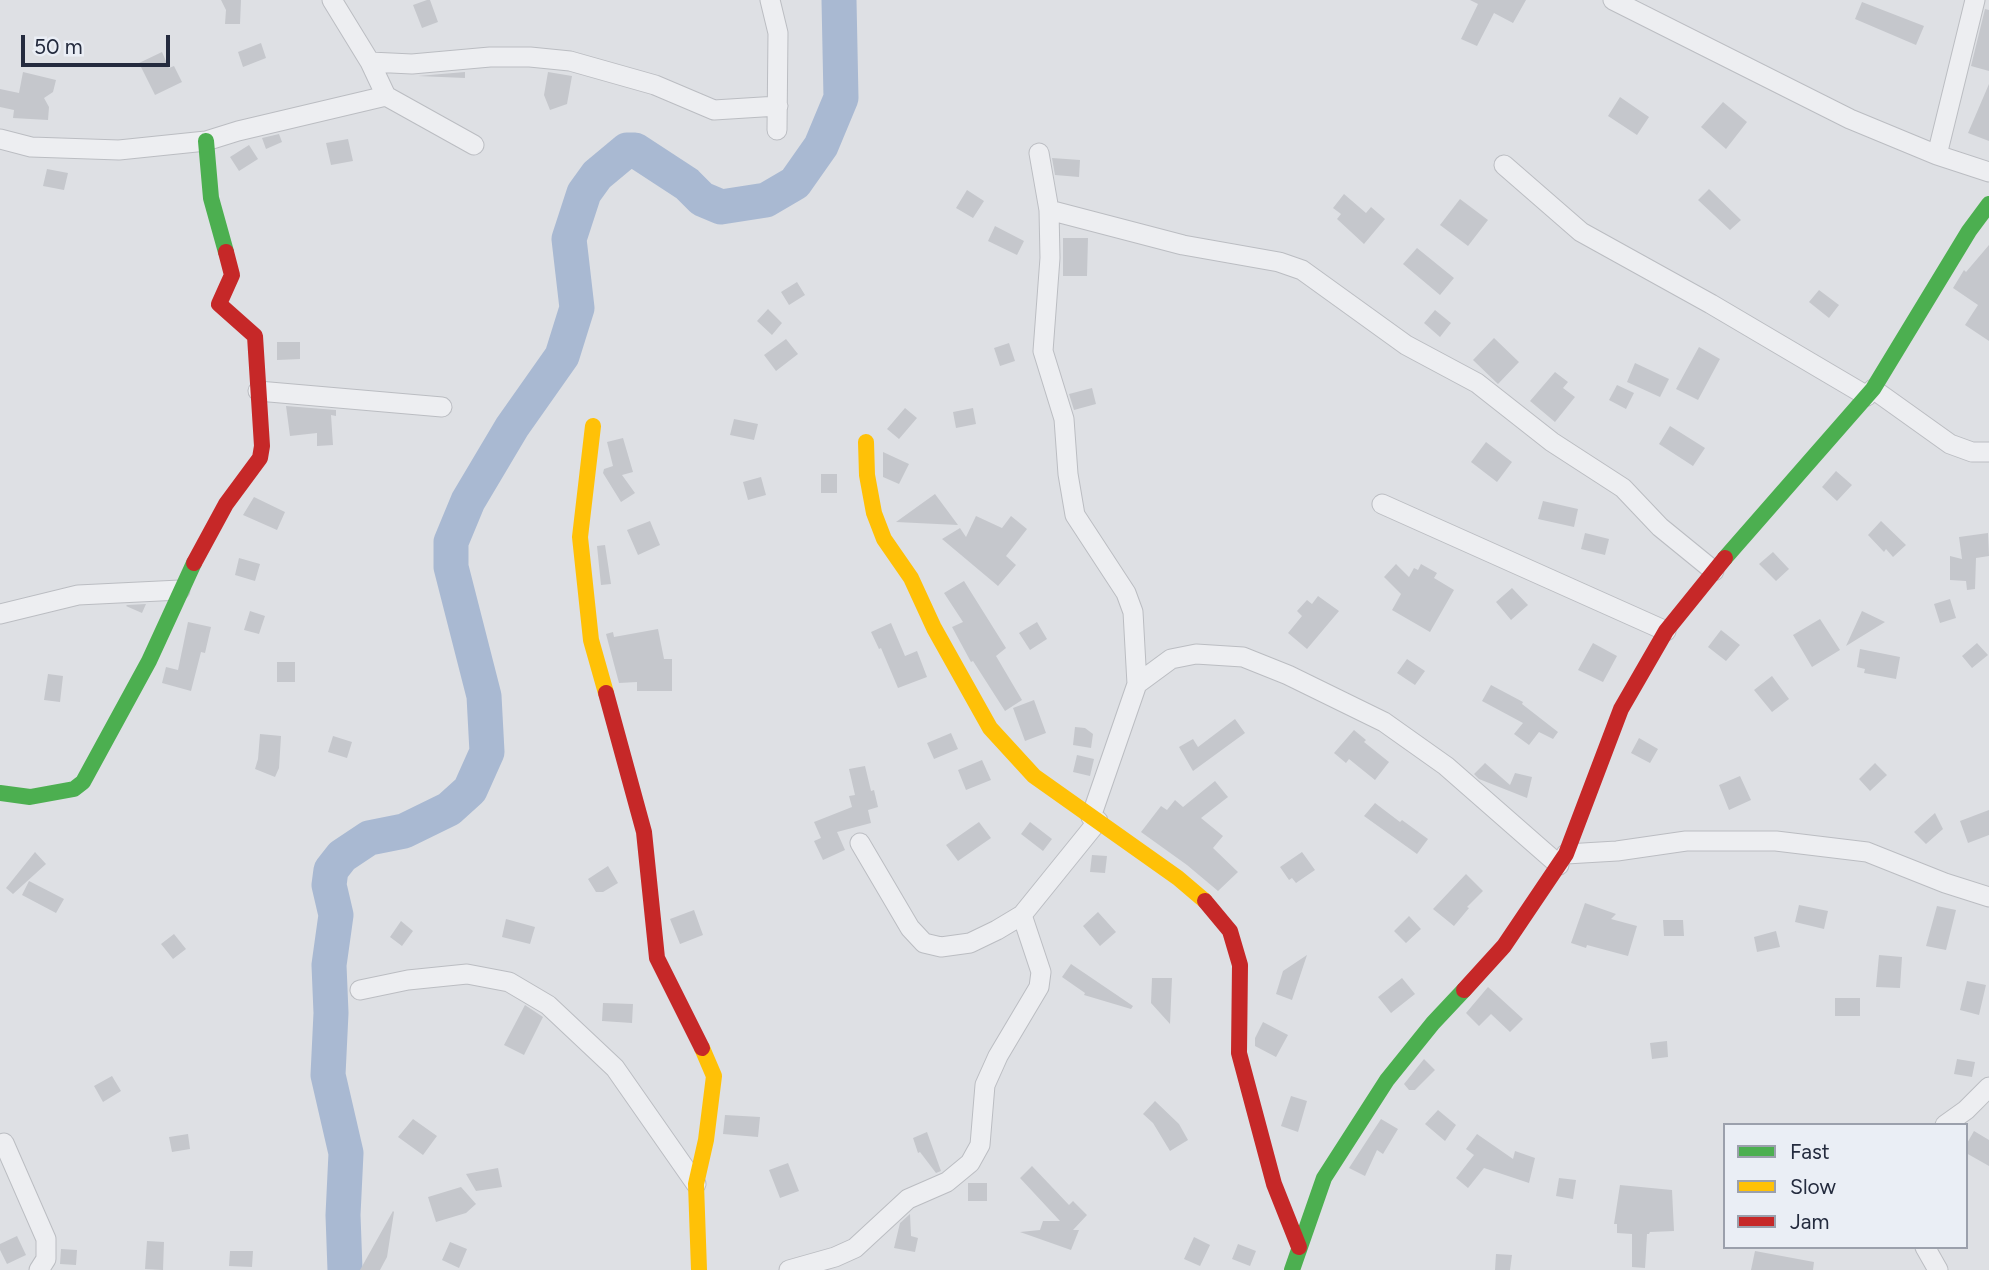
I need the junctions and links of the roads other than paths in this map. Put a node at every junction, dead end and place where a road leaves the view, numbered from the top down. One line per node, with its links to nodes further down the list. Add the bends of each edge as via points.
1 (332, 0): 5 (street)
2 (770, 0): 7 (street, via 778,33)
3 (1613, 0): 13 (street, via 1850,119)
4 (1975, 0): 13 (street)
5 (370, 62): 6 (street); 7 (street, via 412,64 490,57 570,61 654,85 714,110)
6 (386, 96): 10 (street); 11 (street)
7 (778, 106): 8 (street)
8 (776, 130)
9 (0, 139): 10 (street, via 31,147 119,150)
10 (206, 141): 18 (street, via 211,198 232,275 219,304 254,336)
11 (474, 145)
12 (1039, 153): 17 (street)
13 (1937, 155): 15 (street)
14 (1504, 165): 19 (street, via 1581,232)
15 (1989, 172)
16 (1989, 204): 19 (street)
17 (1049, 210): 25 (street, via 1302,270 1406,345 1477,383 1552,442 1623,488 1660,527); 29 (street, via 1042,351 1064,419 1075,515 1126,593 1133,612)
18 (258, 390): 20 (street); 26 (street, via 260,458 226,504)
19 (1870, 393): 23 (street, via 1950,444); 25 (street)
20 (442, 407)
21 (593, 426): 40 (street, via 580,537 591,640 645,832 657,958 714,1076)
22 (866, 442): 31 (street, via 874,513 884,539 911,578 990,728 1034,776)
23 (1989, 453)
24 (1382, 504): 28 (street)
25 (1714, 571): 28 (street)
26 (180, 590): 27 (street, via 78,595); 30 (street, via 149,661 83,782 74,789 30,797)
27 (0, 614)
28 (1666, 631): 33 (street, via 1620,709)
29 (1137, 684): 31 (street); 33 (street, via 1171,659 1196,654 1243,657 1289,675 1384,722)
30 (0, 793)
31 (1095, 819): 35 (street); 41 (street, via 1178,878 1212,907 1230,931 1240,965 1239,1053 1274,1184)
32 (860, 843): 35 (street, via 924,943 941,947 970,943)
33 (1563, 860): 34 (street, via 1686,841 1776,841 1867,852); 41 (street, via 1504,946 1387,1080 1324,1178)
34 (1989, 897)
35 (1022, 915): 45 (street, via 1041,972 1039,987 985,1085 980,1145 970,1163 947,1182 908,1199 855,1248)
36 (360, 989): 40 (street, via 467,974 509,982 548,1005 615,1068)
37 (1989, 1087): 38 (street)
38 (1948, 1123)
39 (4, 1143): 43 (street, via 46,1239 46,1259)
40 (696, 1184): 44 (street)
41 (1299, 1247): 46 (street)
42 (1926, 1249): 47 (street)
43 (39, 1270)
44 (699, 1270)
45 (789, 1270)
46 (1292, 1270)
47 (1938, 1270)

